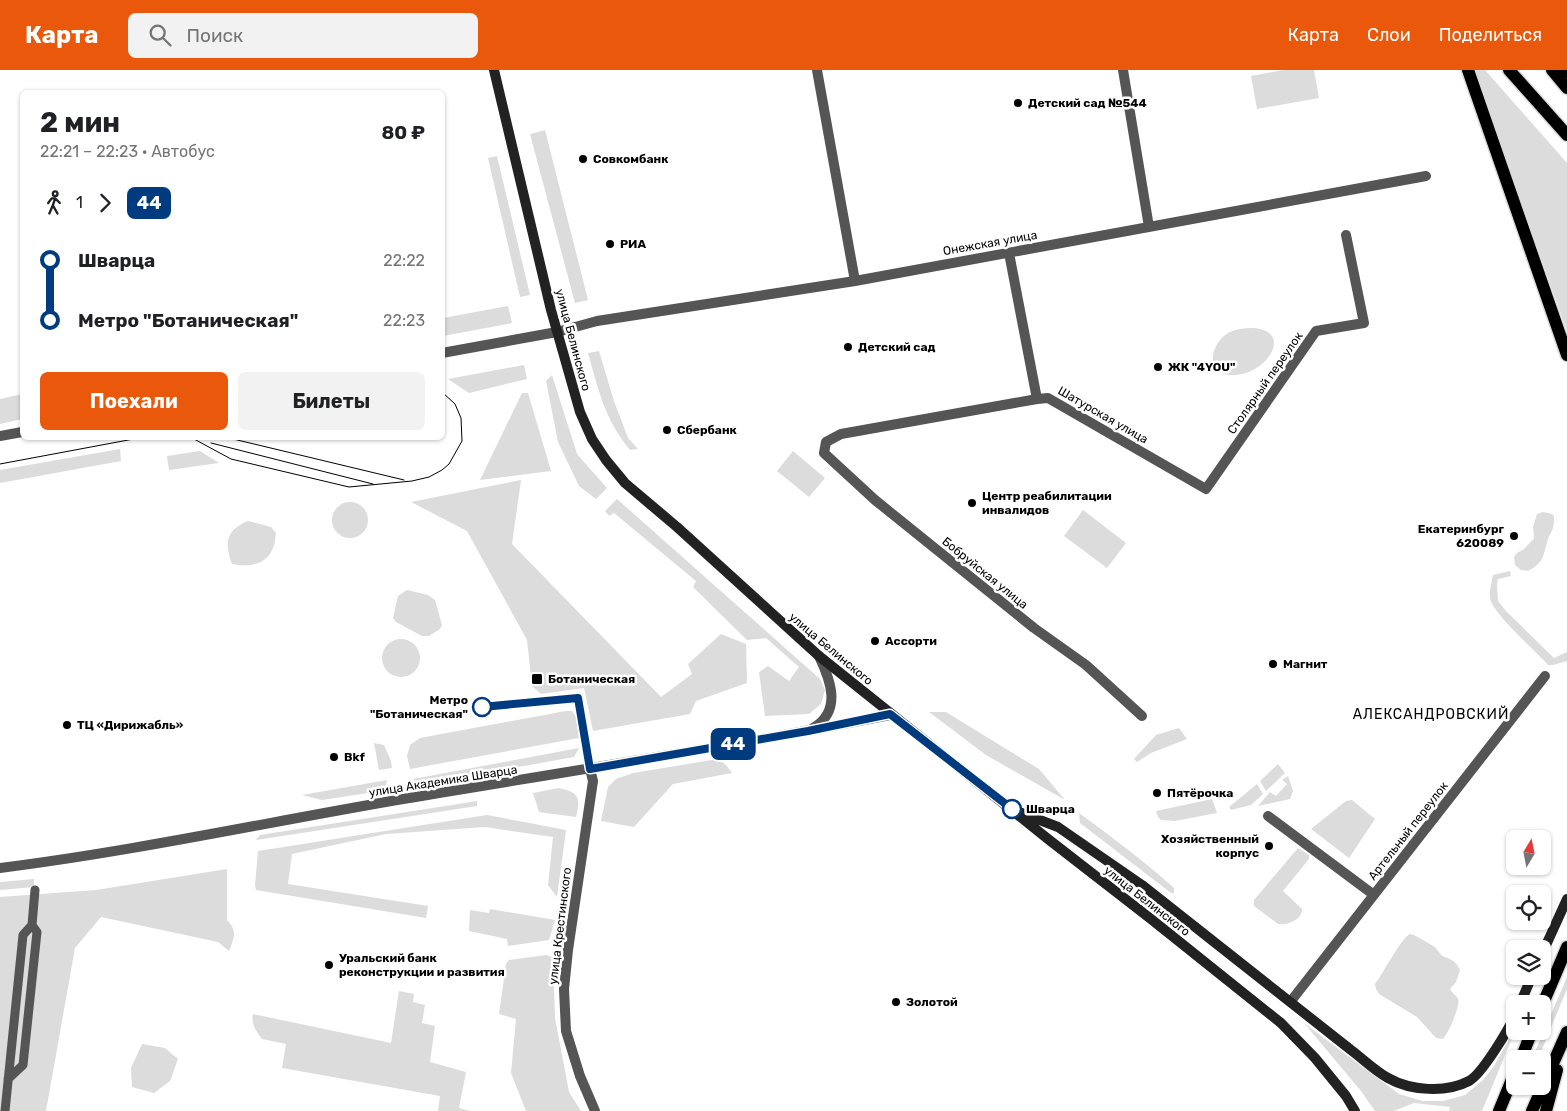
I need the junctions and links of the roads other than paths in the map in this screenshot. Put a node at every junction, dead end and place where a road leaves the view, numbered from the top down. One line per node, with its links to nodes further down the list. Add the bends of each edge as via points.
1 (494, 70): 14 (main road, улица Белинского)
2 (817, 70): 13 (street)
3 (1123, 70): 10 (street)
4 (1468, 70): 16 (main road)
5 (1509, 70): 8 (main road)
6 (1552, 70): 7 (main road)
7 (1567, 88)
8 (1567, 136)
9 (1426, 176): 10 (street, Онежская улица)
10 (1149, 227): 12 (street, Онежская улица)
11 (1346, 234): 20 (street, Столярный переулок, via 1364,323 1316,331)
12 (1009, 253): 13 (street, Онежская улица); 17 (street, Шатурская улица)
13 (854, 281): 14 (street, Онежская улица, via 597,321)
14 (557, 332): 15 (street, Онежская улица); 21 (main road, улица Белинского, via 580,412 606,460 625,482)
15 (445, 352)
16 (1567, 355)
17 (1037, 399): 20 (street, Шатурская улица, via 1048,398); 24 (street, Бобруйская улица, via 841,434 826,442 824,453 875,500 1034,628 1086,665)
18 (20, 432): 19 (street)
19 (0, 436)
20 (1206, 489)
21 (819, 656): 23 (main road, улица Белинского); 25 (street, via 829,676 832,696 826,716)
22 (1545, 676): 31 (street, Артельный переулок)
23 (890, 714): 25 (street, улица Академика Шварца); 27 (main road, улица Белинского)
24 (1142, 716)
25 (808, 731): 26 (street, улица Академика Шварца)
26 (590, 769): 29 (street, улица Академика Шварца, via 123,851); 43 (street, улица Крестинского, via 592,781 564,989 566,1031)
27 (1012, 809): 37 (main road, via 1058,827 1096,853); 44 (main road, улица Белинского, via 1282,1023 1315,1058)
28 (1268, 816): 31 (street)
29 (0, 868)
30 (35, 890): 33 (street)
31 (1374, 895): 37 (street, Артельный переулок)
32 (1567, 899): 34 (main road)
33 (32, 925): 40 (street, via 23,935); 40 (street, via 37,932 24,1065)
34 (1548, 940)
35 (1567, 947): 36 (main road)
36 (1547, 995)
37 (1290, 1001): 38 (main road, via 1386,1077 1420,1088 1439,1090 1471,1080 1490,1058)
38 (1506, 1030)
39 (1566, 1034): 46 (main road); 47 (main road)
40 (8, 1079): 42 (street)
41 (1506, 1094): 45 (main road)
42 (5, 1111)
43 (595, 1111)
44 (1355, 1111)
45 (1499, 1111)
46 (1532, 1111)
47 (1546, 1111)

